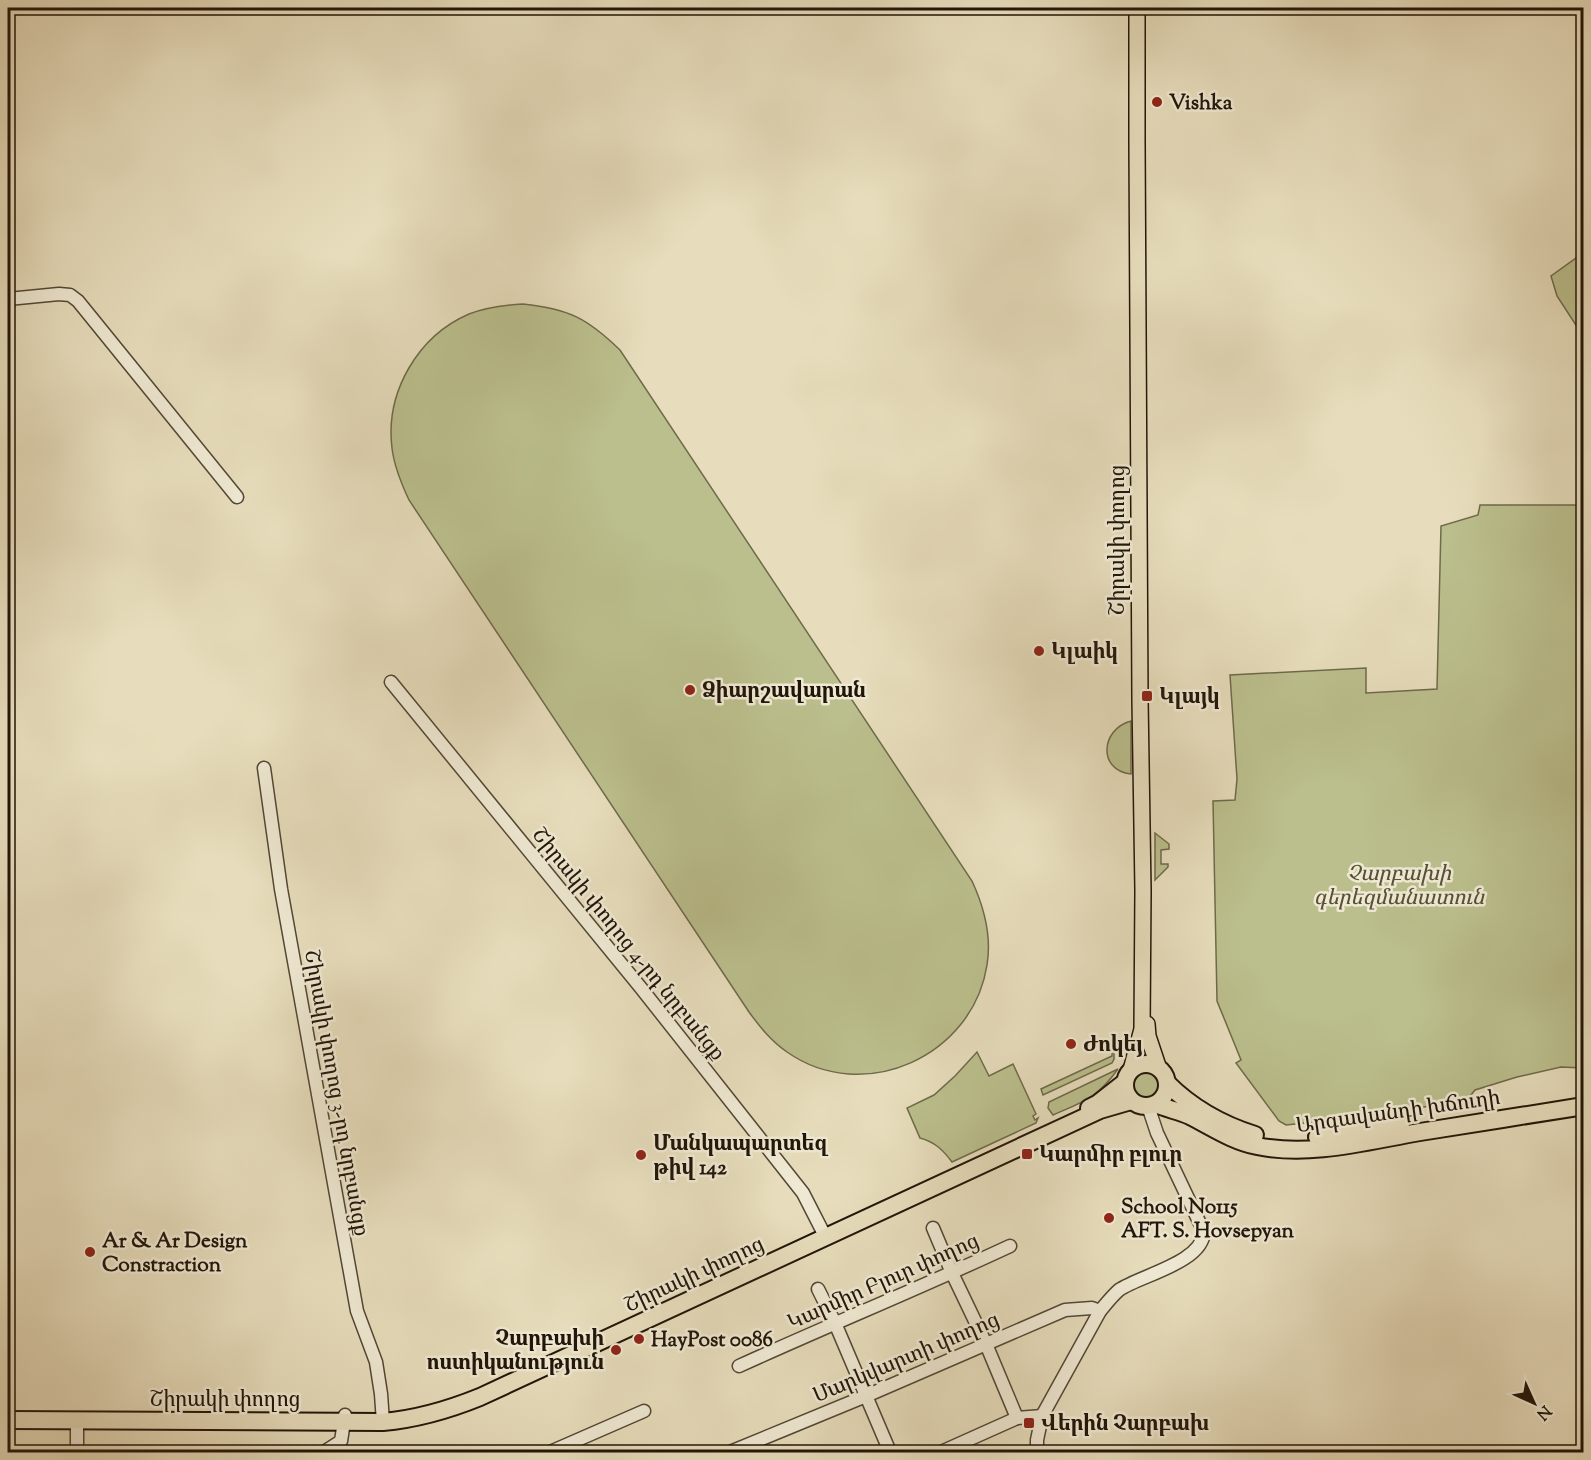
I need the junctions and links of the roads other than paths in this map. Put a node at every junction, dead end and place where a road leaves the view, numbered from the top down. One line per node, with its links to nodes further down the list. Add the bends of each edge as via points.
1 (1139, 8): 6 (main road, Շիրակի փողոց, via 1142,1029); 7 (main road, Շիրակի փողոց, via 1147,1028)
2 (8, 299): 3 (street, via 59,294 78,301)
3 (237, 496)
4 (391, 682): 13 (street, Շիրակի փողոց 4-րդ նրբանցք, via 797,1186)
5 (264, 768): 25 (street, Շիրակի փողոց 3-րդ նրբանցք, via 281,889 357,1311 375,1362)
6 (1128, 1076): 7 (highway, via 1149,1064); 9 (highway, via 1127,1094); 13 (highway, Շիրակի փողոց, via 1097,1104)
7 (1163, 1076): 8 (highway, Արգավանդի խճուղի, via 1180,1096 1205,1112 1244,1131 1291,1140); 10 (highway, via 1164,1095)
8 (1584, 1096)
9 (1131, 1101): 10 (highway); 13 (highway, Շիրակի փողոց, via 1100,1110)
10 (1152, 1105): 11 (highway, Արգավանդի խճուղի, via 1186,1114 1243,1143 1297,1150); 17 (street, via 1157,1133 1203,1238 1188,1257 1119,1290)
11 (1584, 1106)
12 (933, 1228): 15 (street)
13 (824, 1234): 25 (highway, Շիրակի փողոց, via 448,1401)
14 (1010, 1246): 15 (street, Կարմիր Բլուր փողոց)
15 (952, 1273): 18 (street, Կարմիր Բլուր փողոց); 19 (street)
16 (818, 1289): 18 (street)
17 (1100, 1311): 19 (street, Մարկվարտի փողոց, via 1065,1310); 24 (street)
18 (835, 1323): 20 (street, Կարմիր Բլուր փողոց); 21 (street)
19 (986, 1344): 21 (street, Մարկվարտի փողոց); 26 (street)
20 (739, 1366)
21 (866, 1396): 33 (street, Մարկվարտի փողոց); 34 (street)
22 (645, 1412): 32 (street)
23 (8, 1413): 27 (highway, Շիրակի փողոց)
24 (1042, 1416): 26 (street); 36 (street)
25 (382, 1418): 27 (highway, Շիրակի փողոց)
26 (1017, 1418): 35 (street)
27 (345, 1419): 29 (highway, Շիրակի փողոց); 31 (street, via 341,1441)
28 (8, 1420): 29 (highway, Շիրակի փողոց)
29 (77, 1421): 30 (street)
30 (77, 1452)
31 (324, 1452)
32 (550, 1452)
33 (730, 1452)
34 (890, 1452)
35 (941, 1452)
36 (1037, 1452)

